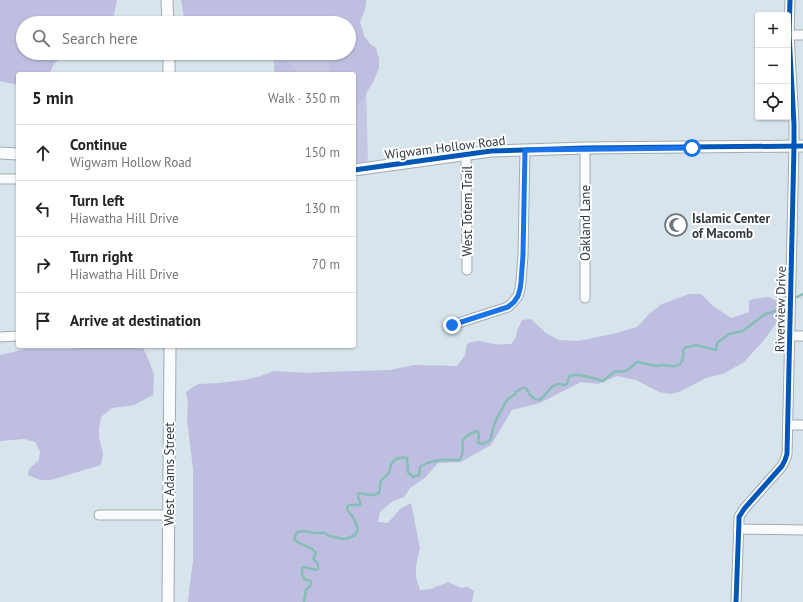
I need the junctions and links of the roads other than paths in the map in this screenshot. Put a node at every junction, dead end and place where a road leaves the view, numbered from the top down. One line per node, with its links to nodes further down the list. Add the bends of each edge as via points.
1 (167, 0): 4 (street)
2 (790, 0): 3 (street, Riverview Drive)
3 (790, 12)
4 (168, 16)
5 (791, 35): 6 (street)
6 (803, 35)
7 (790, 48): 10 (street, Riverview Drive, via 794,116)
8 (169, 60): 9 (street)
9 (169, 72)
10 (799, 146): 11 (street, Wigwam Hollow Road); 23 (street, Riverview Drive)
11 (585, 148): 12 (street, Wigwam Hollow Road); 20 (street, Oakland Lane)
12 (525, 150): 14 (street, Wigwam Hollow Road); 21 (street, via 523,255 518,296 508,307)
13 (0, 153): 15 (street)
14 (466, 153): 16 (street, Wigwam Hollow Road); 19 (street, West Totem Trail)
15 (16, 154)
16 (356, 170)
17 (0, 179): 18 (street)
18 (16, 179)
19 (467, 270)
20 (585, 298)
21 (452, 325)
22 (16, 336): 25 (street)
23 (791, 336): 24 (street); 27 (street, Riverview Drive)
24 (803, 336)
25 (0, 337)
26 (170, 348): 30 (street, West Adams Street)
27 (788, 425): 28 (street); 31 (street, Riverview Drive, via 785,460 741,513)
28 (803, 425)
29 (99, 515): 30 (street)
30 (169, 515): 33 (street, West Adams Street)
31 (738, 529): 32 (street); 34 (street, Riverview Drive)
32 (803, 530)
33 (168, 602)
34 (736, 602)

